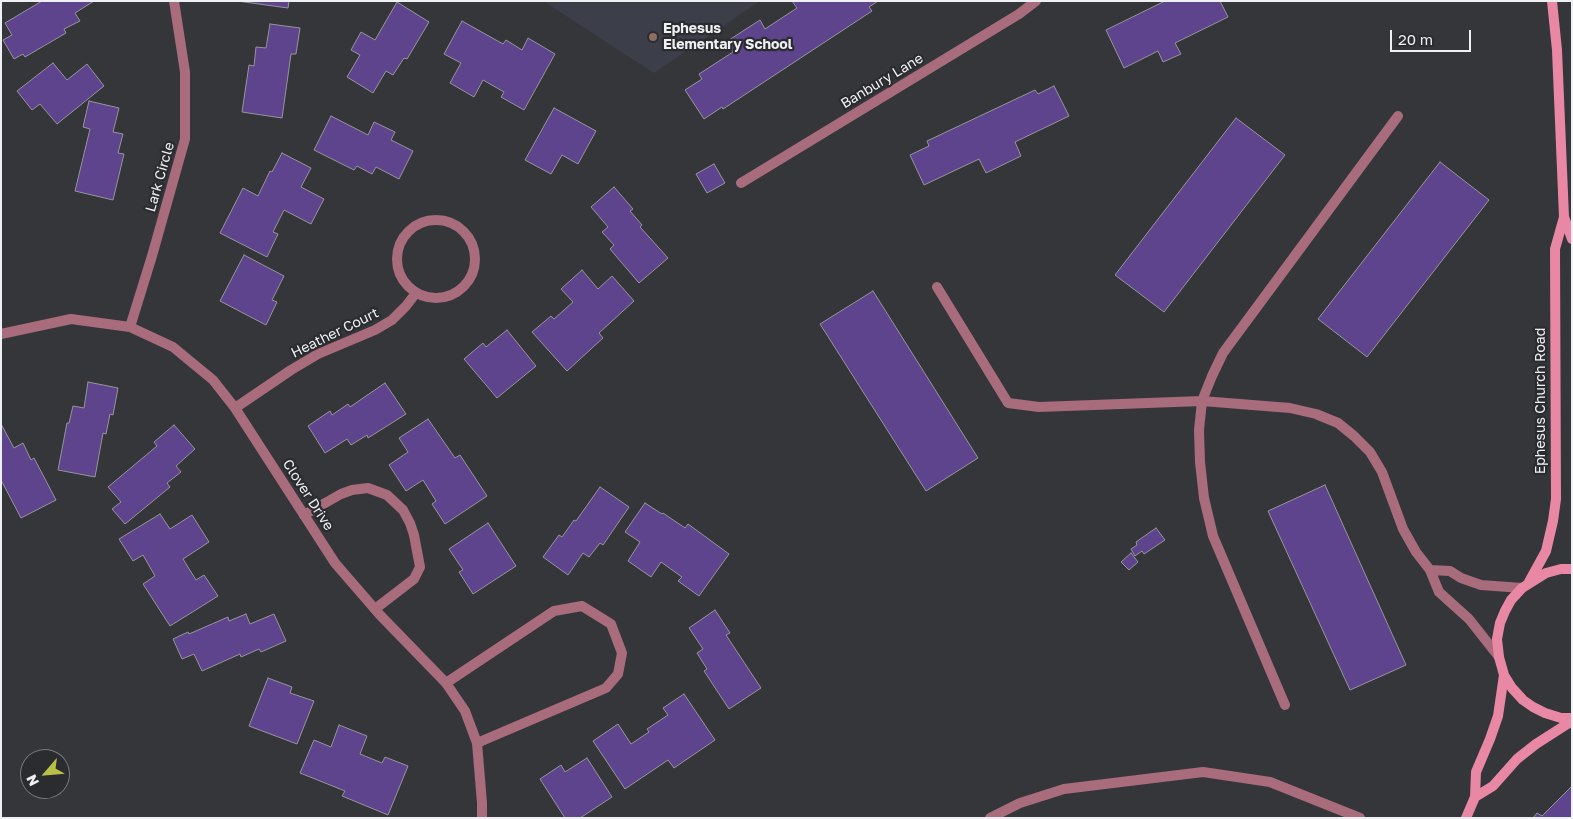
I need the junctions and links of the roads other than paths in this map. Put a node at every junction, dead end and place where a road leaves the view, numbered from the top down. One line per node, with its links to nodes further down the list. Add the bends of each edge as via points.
1 (174, 1): 10 (street, Lark Circle, via 186,72 185,139)
2 (1036, 1): 5 (street, Banbury Lane)
3 (1552, 1): 6 (street, Ephesus Church Road, via 1558,60)
4 (1398, 116): 12 (street, via 1224,353)
5 (741, 183)
6 (1564, 217): 7 (street, Ephesus Church Road); 17 (street, Ephesus Church Road, via 1555,249 1556,499 1546,551)
7 (1572, 239)
8 (937, 287): 12 (street, via 1008,403 1039,406)
9 (416, 293): 9 (street, via 406,285 397,261 398,248 404,237 413,227 437,220 461,229 474,251 475,264 464,286 441,298); 13 (street, Heather Court, via 392,320 318,354)
10 (130, 328): 11 (street, Clover Drive, via 71,319); 13 (street, Clover Drive, via 173,347 212,380)
11 (1, 334)
12 (1202, 401): 16 (street, via 1290,408 1338,423 1370,452 1382,472 1408,539); 22 (street, via 1200,462 1213,536)
13 (235, 408): 14 (street, Clover Drive)
14 (304, 515): 18 (street, Clover Drive, via 336,563); 18 (street, via 341,494 368,488 387,494 404,510 414,535 420,567 414,578)
15 (1572, 569): 17 (street, via 1546,573)
16 (1430, 570): 17 (street, via 1450,572 1481,585); 19 (street, via 1438,592 1469,619)
17 (1526, 585): 19 (street, Ephesus Church Road, via 1505,610 1497,639)
18 (375, 609): 21 (street, Clover Drive)
19 (1498, 657): 20 (street, Ephesus Church Road)
20 (1504, 675): 23 (street, via 1512,688 1533,707 1545,714); 25 (street, via 1498,716 1476,772)
21 (446, 682): 24 (street, Clover Drive, via 465,711); 24 (street, via 554,611 582,606 611,624 622,653 618,674 606,688)
22 (1285, 705)
23 (1572, 720): 25 (street, via 1517,759 1493,786)
24 (476, 744): 26 (street, Clover Drive)
25 (1475, 797): 29 (street)
26 (482, 818)
27 (990, 818): 28 (street, via 1020,803 1064,789 1203,772 1270,782)
28 (1360, 818)
29 (1466, 818)

